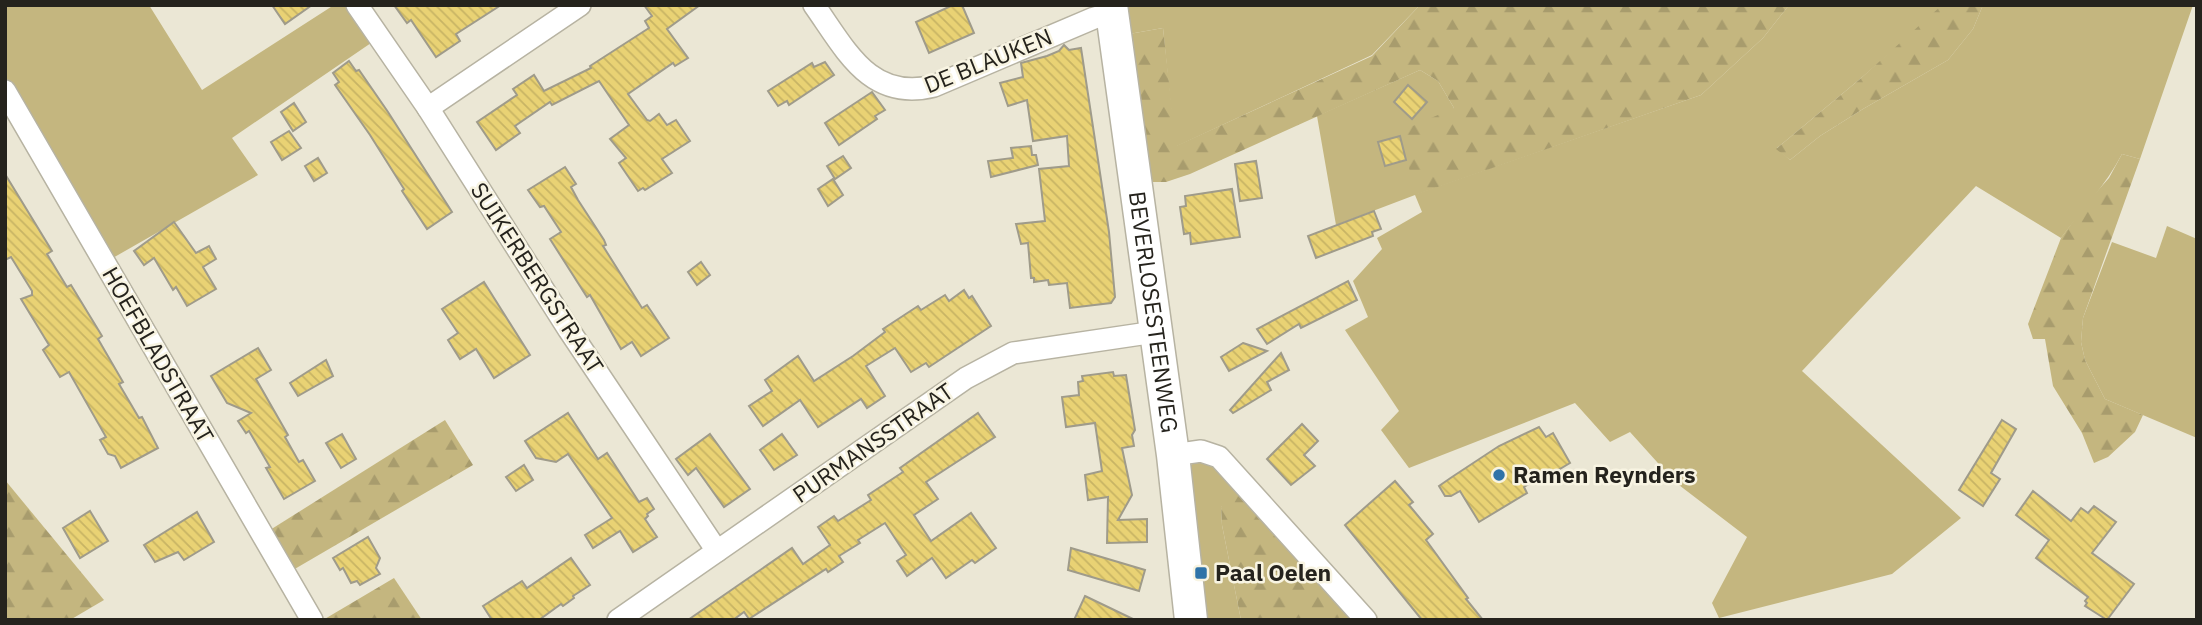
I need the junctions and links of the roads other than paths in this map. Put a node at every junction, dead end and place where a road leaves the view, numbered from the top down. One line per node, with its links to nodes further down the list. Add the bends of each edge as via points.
1 (357, 5): 6 (street, SUIKERBERGSTRAAT)
2 (580, 5): 6 (street)
3 (814, 5): 4 (street, DE BLAUKEN, via 856,63 898,90 934,86)
4 (1111, 9): 7 (street, BEVERLOSESTEENWEG)
5 (5, 90): 10 (street, HOEFBLADSTRAAT)
6 (428, 108): 9 (street, SUIKERBERGSTRAAT)
7 (1156, 332): 8 (street, BEVERLOSESTEENWEG); 9 (street, PURMANSSTRAAT, via 1013,353 966,379)
8 (1173, 455): 12 (street, BEVERLOSESTEENWEG); 13 (street, via 1201,451 1219,457)
9 (717, 551): 11 (street, PURMANSSTRAAT)
10 (312, 620)
11 (618, 620)
12 (1191, 620)
13 (1366, 620)

